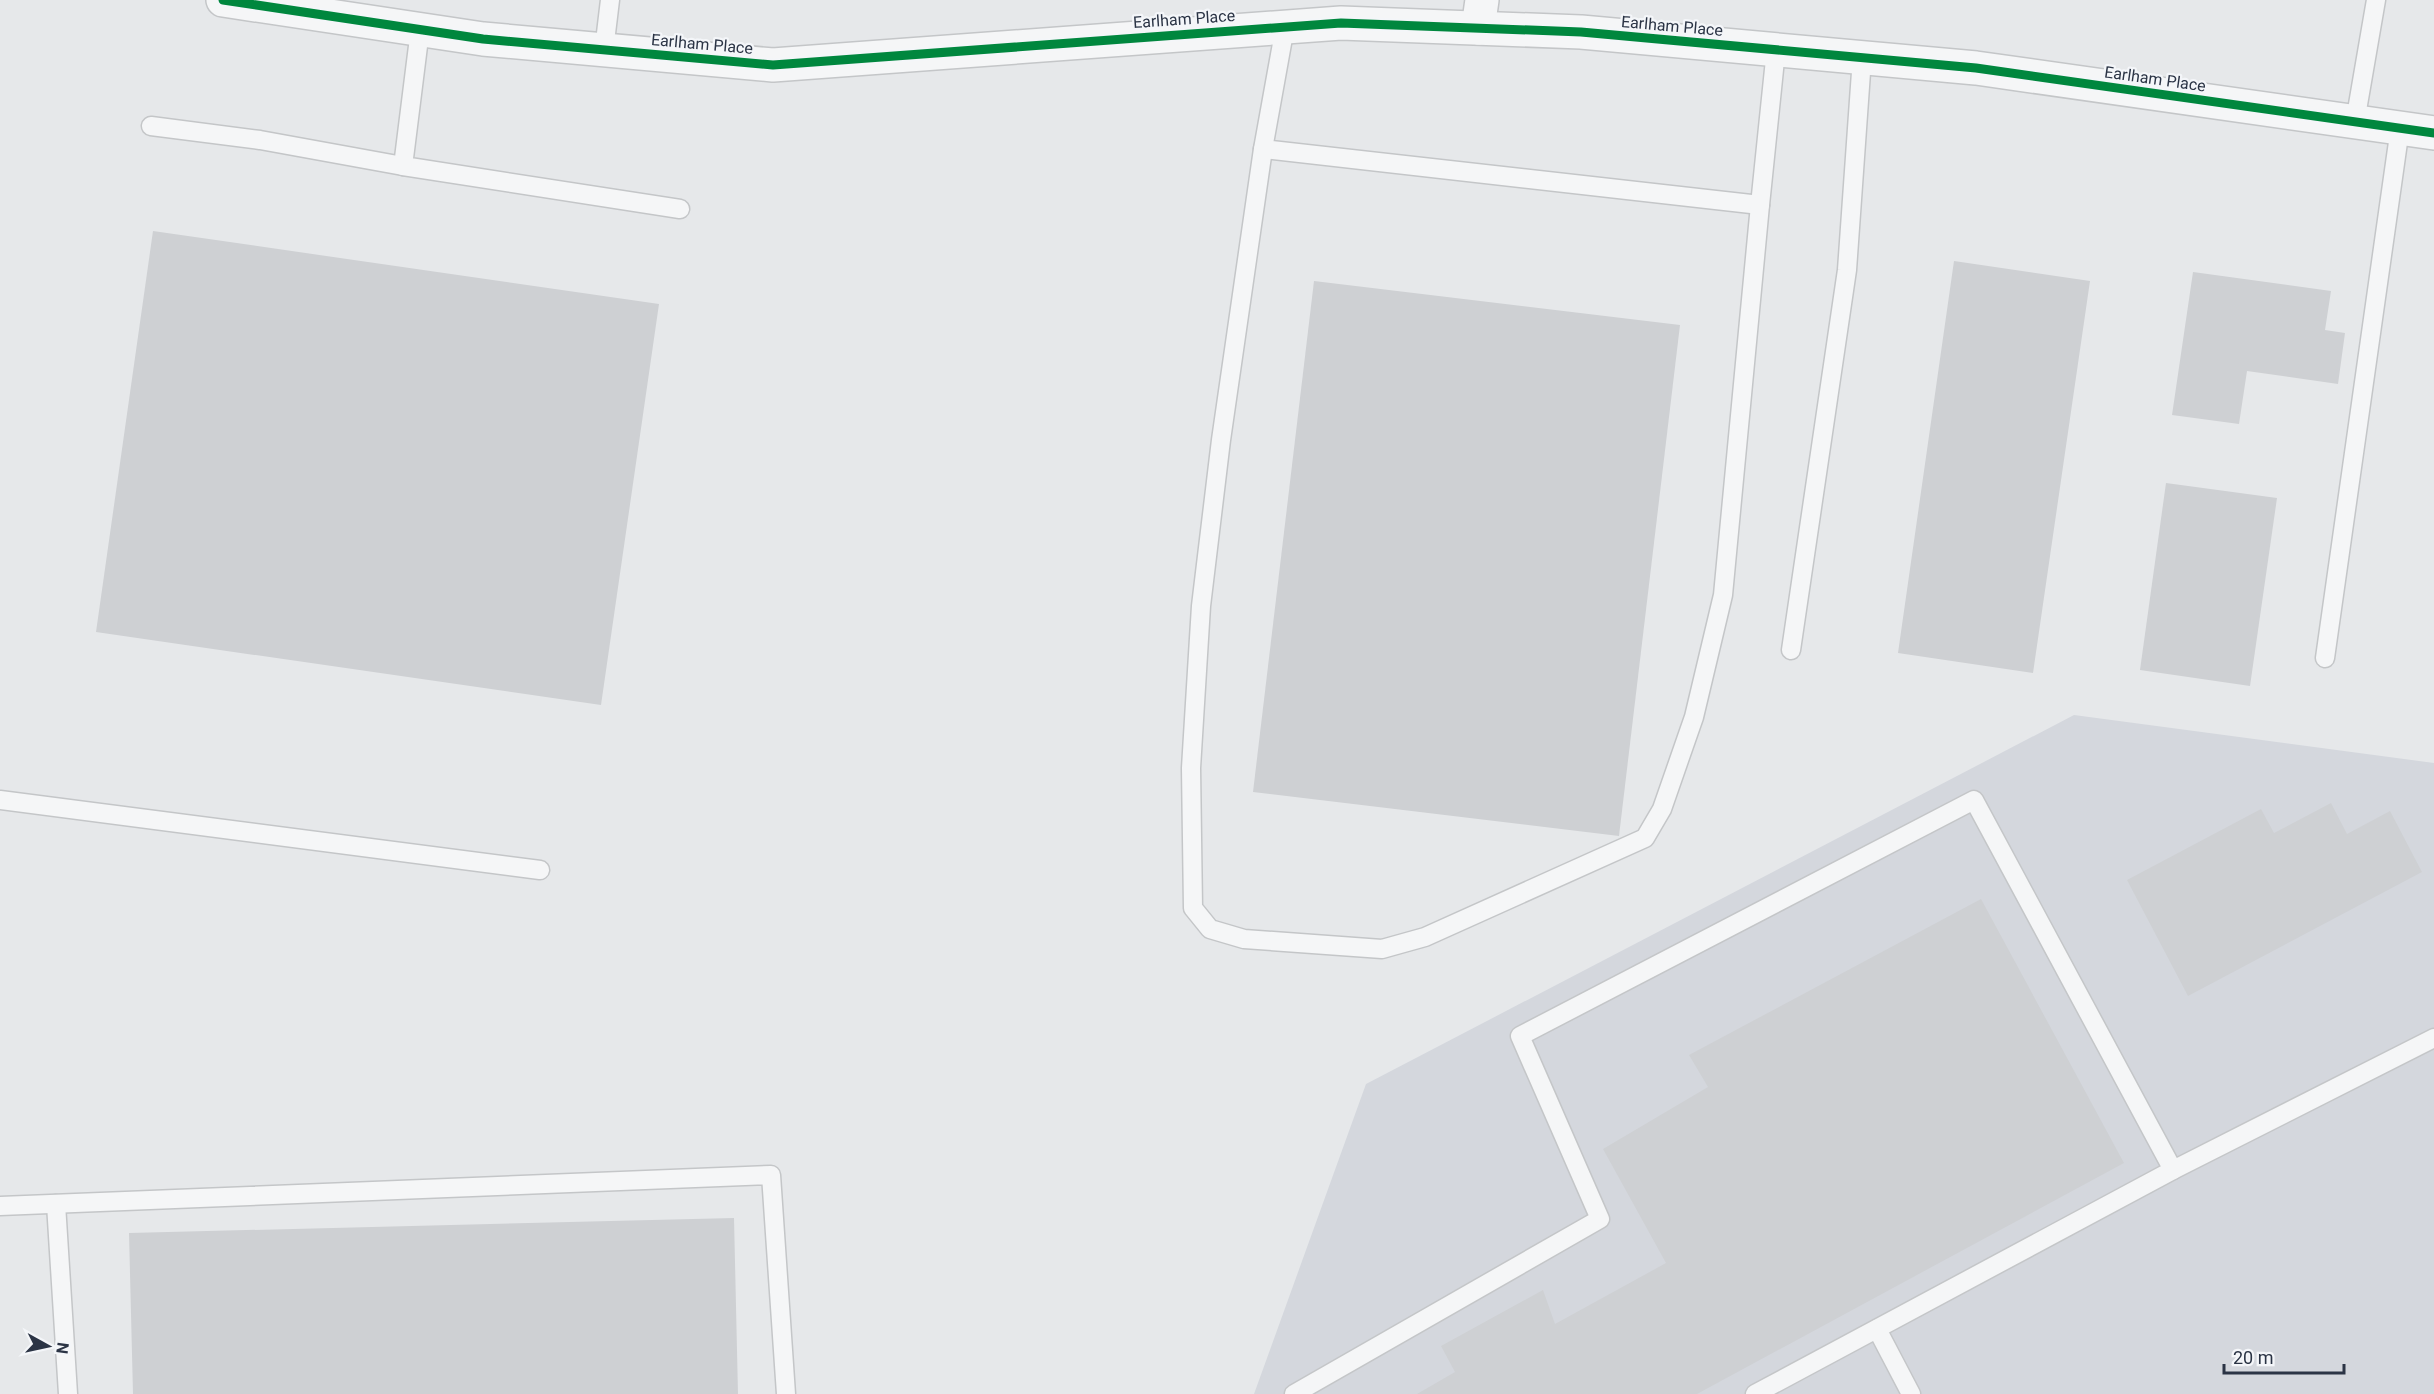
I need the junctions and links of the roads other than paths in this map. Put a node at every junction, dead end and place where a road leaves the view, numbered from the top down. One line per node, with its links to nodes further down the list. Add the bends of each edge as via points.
1 (223, 0): 6 (street, Earlham Place)
2 (610, 0): 7 (lane)
3 (2376, 0): 10 (lane)
4 (1480, 14): 5 (street, Earlham Place); 8 (street, Earlham Place, via 1581,32)
5 (1285, 27): 7 (street, Earlham Place, via 773,65); 14 (lane)
6 (420, 30): 7 (street, Earlham Place); 15 (lane)
7 (604, 50)
8 (1776, 50): 9 (street, Earlham Place); 16 (lane)
9 (1862, 58): 10 (street, Earlham Place, via 1976,68); 18 (lane, via 1847,270)
10 (2355, 122): 12 (street, Earlham Place)
11 (152, 126): 15 (lane, via 260,140)
12 (2400, 128): 13 (street, Earlham Place); 19 (lane)
13 (2434, 133)
14 (1263, 149): 16 (lane); 16 (lane, via 1201,606 1191,768 1192,908 1210,929 1244,939 1382,950 1425,938 1645,838 1662,809 1694,717 1723,595)
15 (403, 166): 17 (lane)
16 (1760, 205)
17 (680, 209)
18 (1791, 650)
19 (2325, 658)
20 (0, 800): 21 (lane)
21 (540, 870)
22 (2434, 1038): 23 (lane)
23 (2173, 1170): 26 (lane); 29 (lane, via 1974,800 1520,1036 1600,1219)
24 (56, 1204): 25 (lane); 27 (lane); 28 (lane, via 771,1175)
25 (0, 1206)
26 (1877, 1329): 30 (lane); 31 (lane)
27 (69, 1394)
28 (786, 1394)
29 (1294, 1394)
30 (1755, 1394)
31 (1911, 1394)

